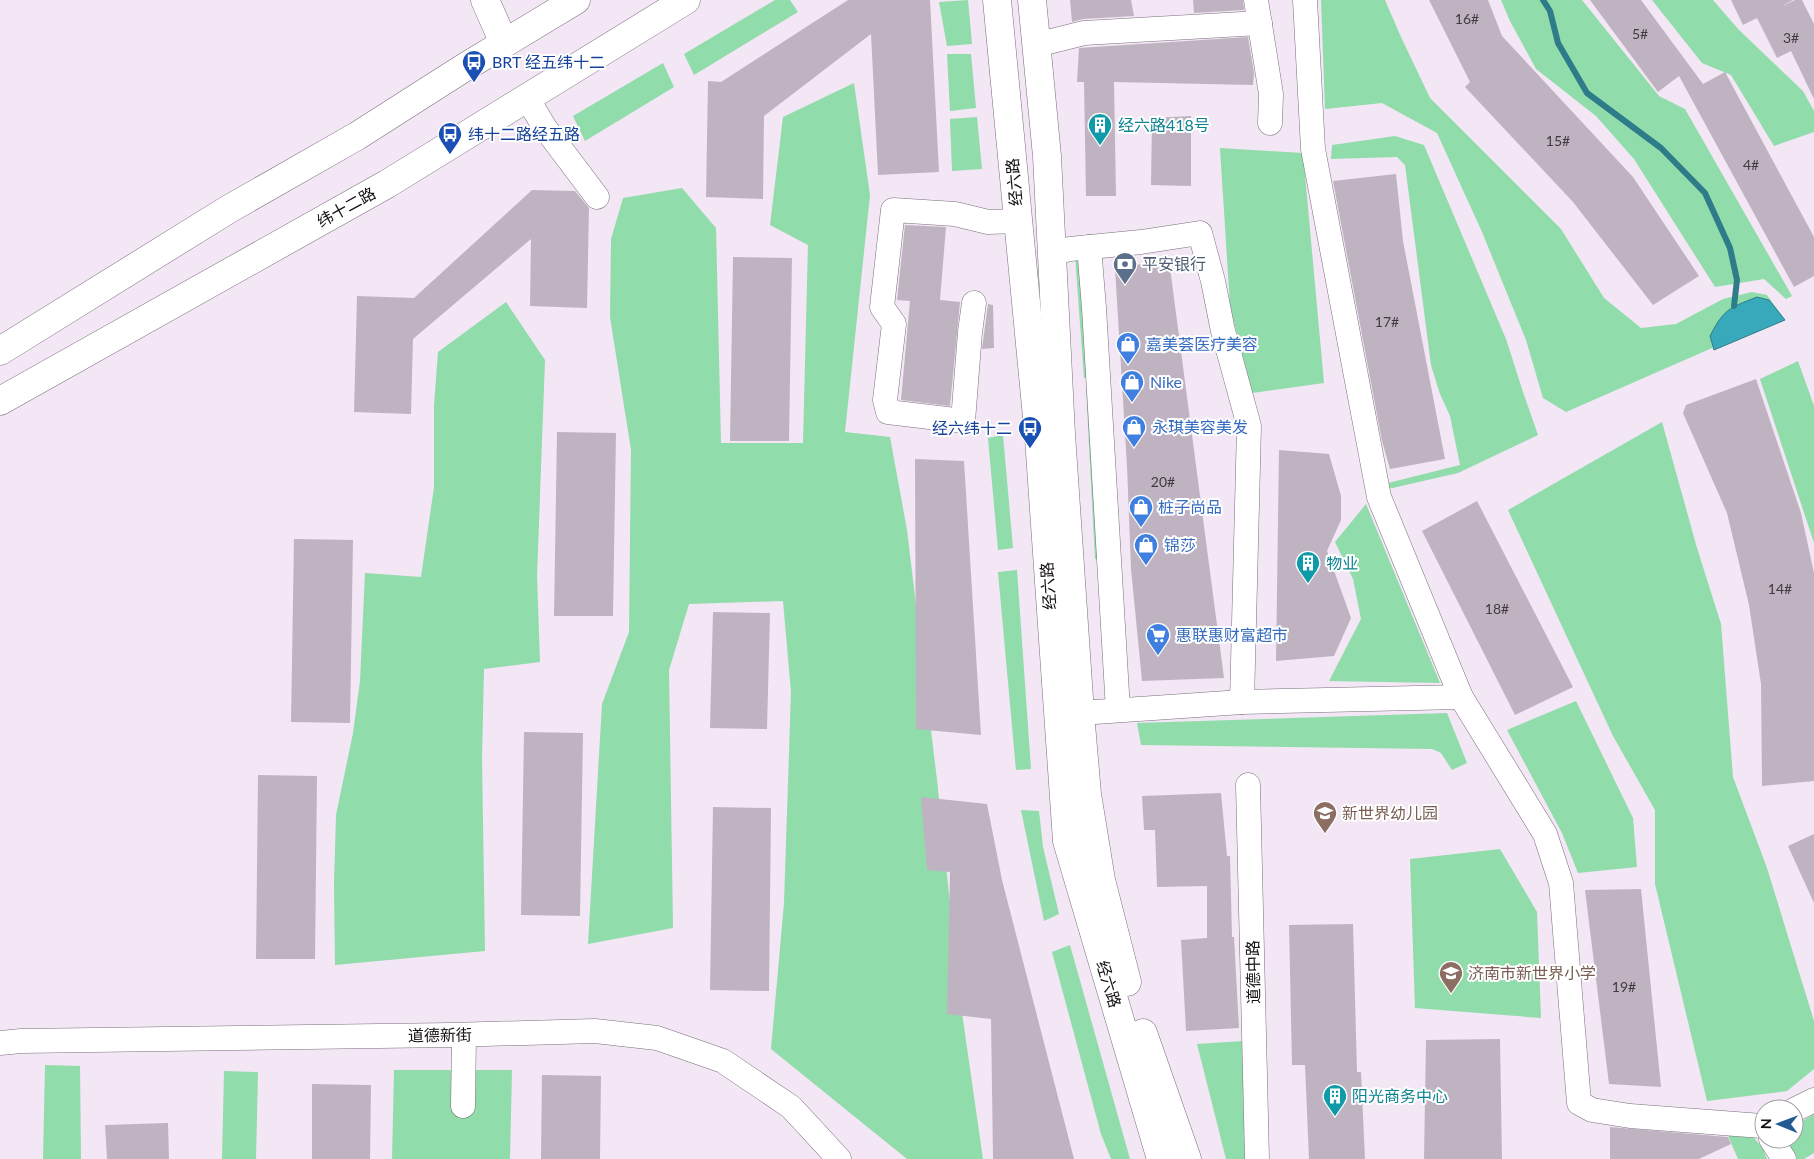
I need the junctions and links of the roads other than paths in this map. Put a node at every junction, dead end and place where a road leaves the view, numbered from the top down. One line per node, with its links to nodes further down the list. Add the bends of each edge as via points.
1 (485, 0): 8 (main road)
2 (576, 0): 8 (main road)
3 (686, 0): 10 (main road, 纬十二路)
4 (997, 0): 13 (main road, 经六路)
5 (1032, 0): 9 (main road, 经六路)
6 (1305, 0): 19 (street, via 1313,149 1379,497)
7 (1258, 11): 9 (street, via 1084,33); 11 (street, via 1271,94)
8 (504, 43): 17 (main road, via 357,136 229,209)
9 (1036, 44): 15 (main road, 经六路)
10 (527, 98): 12 (street, via 545,128); 18 (main road, 纬十二路, via 387,184)
11 (1270, 123)
12 (597, 197)
13 (1018, 221): 16 (street, via 988,222 955,214 893,210 882,307 894,324 885,400 888,412 963,421); 29 (main road, 经六路, via 1039,438 1067,841)
14 (1089, 247): 15 (street); 20 (street, via 1200,233 1250,426); 21 (street)
15 (1052, 253): 22 (main road, 经六路)
16 (974, 303)
17 (0, 351)
18 (0, 401)
19 (1461, 696): 20 (street); 27 (street, via 1545,834 1561,883 1579,1103 1592,1110 1630,1116)
20 (1242, 702): 21 (street)
21 (1118, 710): 22 (street)
22 (1080, 713): 30 (main road, 经六路, via 1087,794 1101,880 1126,977)
23 (1248, 784): 31 (street, 道德中路)
24 (464, 1035): 25 (street, 道德新街); 26 (street); 28 (street, 道德新街, via 595,1031 657,1038 723,1060 791,1108)
25 (0, 1043)
26 (463, 1106)
27 (1754, 1129)
28 (839, 1159)
29 (1161, 1159)
30 (1187, 1159)
31 (1257, 1159)

